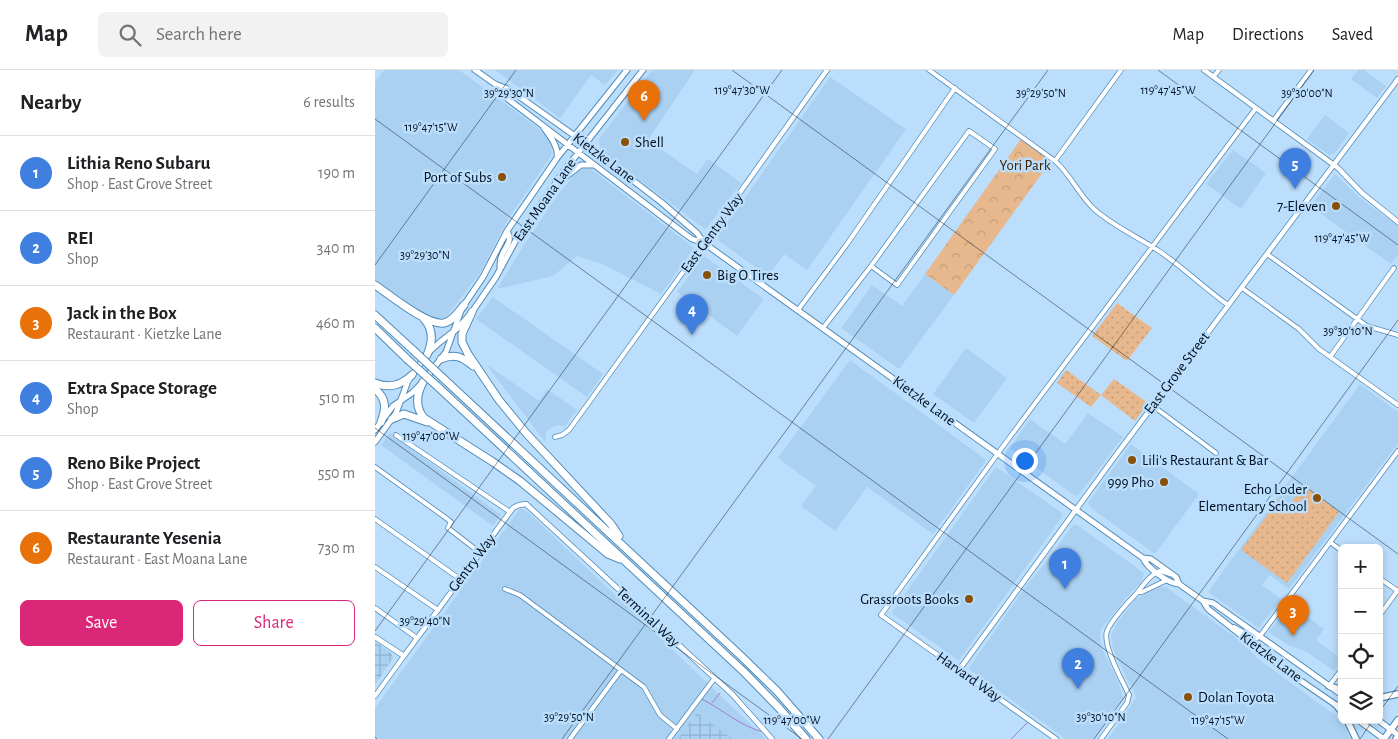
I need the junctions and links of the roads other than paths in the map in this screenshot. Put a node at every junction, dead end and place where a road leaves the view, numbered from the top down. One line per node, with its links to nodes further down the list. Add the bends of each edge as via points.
1 (475, 70): 12 (main road, Kietzke Lane)
2 (627, 70): 17 (main road, East Moana Lane)
3 (643, 70): 19 (main road, East Moana Lane)
4 (827, 70): 28 (street, East Gentry Way)
5 (929, 70): 13 (street)
6 (1121, 70): 22 (street)
7 (1204, 70): 10 (street)
8 (1219, 70): 10 (street)
9 (1311, 70): 15 (street)
10 (1213, 77): 14 (street)
11 (1398, 79): 23 (street, East Grove Street)
12 (495, 84): 16 (main road, Kietzke Lane, via 504,96); 17 (main road, Kietzke Lane, via 510,90)
13 (955, 88): 22 (street); 38 (street)
14 (1256, 108): 15 (street); 29 (street)
15 (1273, 121): 23 (street)
16 (539, 122): 18 (main road, Kietzke Lane); 21 (main road, via 557,150)
17 (575, 136): 18 (main road, East Moana Lane); 19 (main road, Kietzke Lane)
18 (569, 144): 20 (main road, Kietzke Lane); 21 (main road, East Moana Lane)
19 (585, 145): 20 (main road, East Moana Lane); 28 (main road, Kietzke Lane, via 676,214)
20 (579, 152): 24 (main road, Kietzke Lane); 25 (main road, East Moana Lane)
21 (556, 160): 27 (main road, East Moana Lane)
22 (1055, 161): 29 (street, via 1095,210)
23 (1334, 165): 26 (street); 30 (street, East Grove Street)
24 (597, 166): 25 (main road, via 577,166); 28 (main road, Kietzke Lane, via 692,239)
25 (552, 189): 33 (main road, East Moana Lane, via 516,240)
26 (1398, 222)
27 (507, 231): 33 (main road, via 510,240 502,256); 36 (main road, East Moana Lane)
28 (704, 243): 38 (main road, Kietzke Lane); 63 (street, East Gentry Way, via 569,430)
29 (1152, 248): 37 (street); 67 (street)
30 (1267, 254): 35 (street, East Grove Street); 42 (street)
31 (871, 266): 31 (street, via 969,131 995,149 897,285); 44 (street)
32 (1395, 268): 42 (street)
33 (500, 271): 39 (main road, East Moana Lane)
34 (375, 285): 41 (highway)
35 (1242, 288): 37 (street, East Grove Street); 48 (street)
36 (465, 304): 41 (highway, via 445,322 433,322); 45 (main road, East Moana Lane)
37 (1229, 305): 57 (street, East Grove Street)
38 (798, 310): 44 (main road, Kietzke Lane)
39 (472, 312): 45 (main road, East Moana Lane); 51 (highway, via 463,330 462,342)
40 (375, 315): 74 (highway, bridge)
41 (420, 315): 47 (highway, via 432,333)
42 (1357, 319): 46 (street, via 1373,329); 48 (street)
43 (375, 328): 78 (highway, bridge)
44 (823, 328): 67 (main road, Kietzke Lane)
45 (453, 332): 47 (main road, East Moana Lane); 49 (main road, East Moana Lane)
46 (1398, 335)
47 (427, 355): 50 (main road, East Moana Lane)
48 (1330, 356): 56 (street)
49 (441, 359): 51 (highway, via 460,357); 52 (main road, East Moana Lane)
50 (412, 375): 53 (highway, via 392,386); 55 (main road, East Moana Lane)
51 (485, 379): 74 (highway, via 516,422 611,524)
52 (423, 382): 55 (main road, East Moana Lane); 60 (highway, via 418,394 419,409 424,418)
53 (375, 383)
54 (375, 389): 59 (highway, via 385,404)
55 (400, 401): 58 (main road, East Moana Lane); 59 (main road, East Moana Lane)
56 (1398, 405)
57 (1153, 406): 66 (street); 70 (street, East Grove Street)
58 (392, 419): 60 (highway, via 408,415); 64 (main road, East Moana Lane)
59 (381, 422): 61 (main road, East Moana Lane)
60 (434, 425): 78 (highway, via 507,472 608,554)
61 (375, 430)
62 (396, 434): 71 (street)
63 (555, 437)
64 (375, 442)
65 (1398, 451): 73 (street)
66 (1216, 453)
67 (997, 454): 70 (main road, Kietzke Lane); 99 (street, Harvard Way, via 881,615)
68 (375, 467): 75 (street, via 451,522 448,528 451,532)
69 (519, 505): 71 (street, Gentry Way); 101 (street, Terminal Way, via 530,507)
70 (1076, 510): 77 (main road, Kietzke Lane); 99 (street, East Grove Street)
71 (510, 512): 82 (street, Gentry Way)
72 (375, 519): 82 (street)
73 (1330, 542): 76 (street); 94 (street)
74 (624, 545): 120 (highway, via 758,672)
75 (474, 548)
76 (1338, 548)
77 (1143, 558): 80 (main road, Kietzke Lane, via 1146,565); 81 (main road, Kietzke Lane, via 1151,559)
78 (625, 561): 119 (highway, via 750,677)
79 (375, 566): 91 (street)
80 (1157, 572): 81 (street); 83 (main road, Kietzke Lane); 88 (street)
81 (1171, 574): 85 (main road, Kietzke Lane)
82 (460, 579): 91 (street, Gentry Way)
83 (1167, 580): 85 (main road, Kietzke Lane); 88 (street)
84 (1383, 581): 87 (street)
85 (1179, 584): 89 (main road, Kietzke Lane)
86 (505, 589): 98 (street, via 520,595)
87 (1398, 591): 92 (street)
88 (1138, 592): 122 (street, via 1107,631 1111,654 1129,696)
89 (1203, 601): 93 (main road, Kietzke Lane, via 1208,609); 94 (main road, Kietzke Lane, via 1213,603)
90 (375, 608): 96 (street)
91 (438, 610): 96 (street, Gentry Way)
92 (1383, 611)
93 (1229, 624): 94 (street, via 1256,639); 108 (main road, Kietzke Lane, via 1285,670)
94 (1260, 636): 102 (main road, Kietzke Lane)
95 (375, 637): 97 (street)
96 (417, 638): 97 (street, Gentry Way)
97 (404, 656): 106 (street, Gentry Way)
98 (621, 670): 113 (street, via 644,687 660,715); 116 (street)
99 (959, 670): 121 (street, Harvard Way)
100 (1338, 674): 102 (street)
101 (714, 679): 113 (street); 118 (street, Terminal Way, via 732,694)
102 (1329, 686): 103 (main road); 104 (main road, Kietzke Lane)
103 (1338, 689)
104 (1338, 692)
105 (1398, 694): 107 (main road)
106 (375, 696)
107 (1383, 697)
108 (1336, 705)
109 (1398, 720): 114 (main road)
110 (1349, 724): 123 (main road)
111 (1363, 724): 124 (main road)
112 (1383, 724): 114 (main road)
113 (677, 729): 117 (street)
114 (1391, 730): 115 (main road); 124 (main road)
115 (1398, 735): 125 (main road)
116 (570, 739)
117 (669, 739)
118 (772, 739)
119 (806, 739)
120 (819, 739)
121 (1056, 739)
122 (1101, 739)
123 (1356, 739)
124 (1384, 739)
125 (1396, 739)

